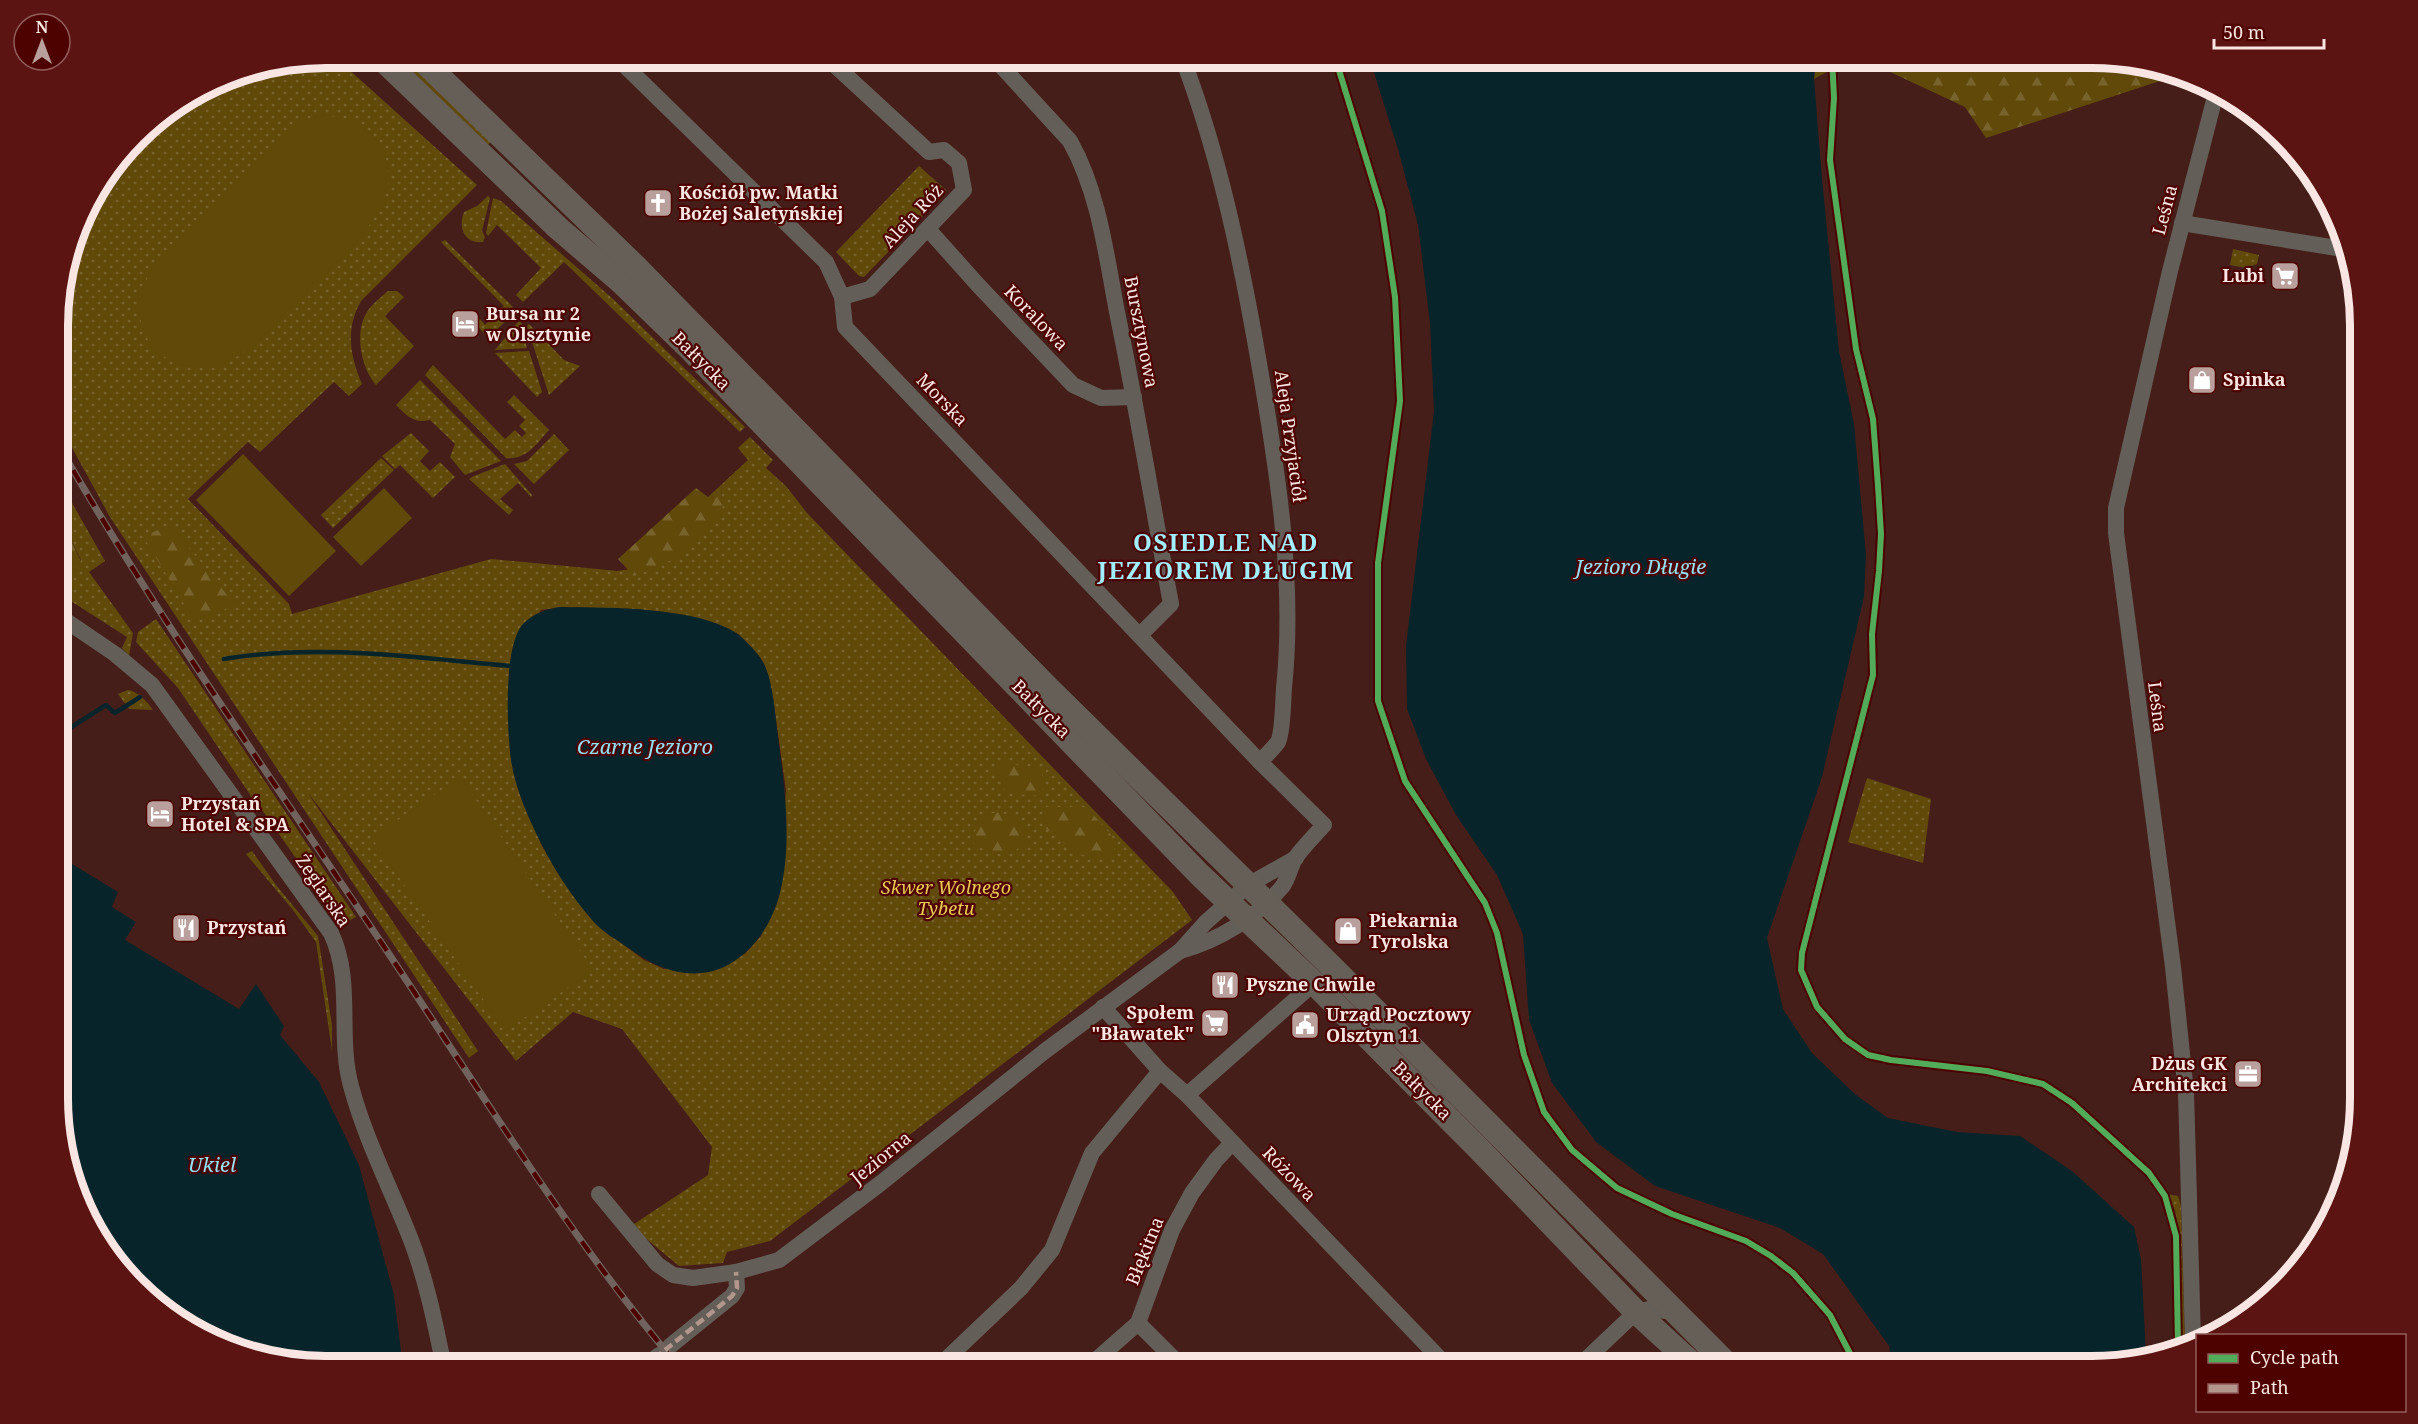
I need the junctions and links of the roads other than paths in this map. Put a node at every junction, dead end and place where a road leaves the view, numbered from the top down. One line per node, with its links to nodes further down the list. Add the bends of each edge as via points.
1 (391, 68): 18 (main road, Bałtycka, via 675,334)
2 (430, 68): 17 (main road, Bałtycka, via 634,265 1041,681)
3 (627, 68): 11 (street, Morska, via 826,262)
4 (838, 68): 9 (street, Aleja Róż, via 929,152 944,150 959,163 964,190)
5 (1003, 68): 12 (street, Bursztynowa, via 1070,141 1078,156 1097,208)
6 (1186, 68): 15 (street, Aleja Przyjaciół, via 1216,164 1246,288 1282,520 1288,645 1279,741)
7 (2215, 98): 8 (street, Leśna)
8 (2182, 223): 10 (street); 32 (street, Leśna, via 2116,508 2116,533 2186,1092)
9 (928, 229): 11 (street, Aleja Róż, via 870,289); 12 (street, Koralowa, via 1073,385 1101,398)
10 (2339, 248)
11 (842, 297): 14 (street, Morska, via 845,327)
12 (1134, 397): 14 (street, Bursztynowa, via 1171,604)
13 (68, 622): 33 (street, Żeglarska, via 152,685 331,933 344,977 346,1058 352,1088 408,1232)
14 (1140, 635): 15 (street, Morska)
15 (1260, 762): 16 (street, via 1324,825)
16 (1296, 858): 17 (street); 19 (street, via 1284,885)
17 (1248, 885): 18 (street); 19 (main road, Bałtycka)
18 (1229, 901): 20 (main road, Bałtycka); 21 (street, Jeziorna)
19 (1266, 902): 20 (street, Jeziorna); 30 (main road, Bałtycka)
20 (1246, 918): 21 (street, Jeziorna, via 1206,944); 22 (main road, Bałtycka)
21 (1180, 951): 23 (street, Jeziorna)
22 (1314, 983): 25 (street); 29 (main road, Bałtycka)
23 (1102, 1007): 24 (street, Różowa); 28 (street, Jeziorna, via 800,1246 768,1265)
24 (1160, 1071): 25 (street, Różowa); 35 (street, via 1092,1153 1052,1250 1021,1288)
25 (1187, 1095): 26 (street, Różowa)
26 (1232, 1143): 31 (street, Błękitna, via 1192,1193 1172,1230); 38 (street, Różowa)
27 (599, 1194): 28 (street, Jeziorna, via 664,1271 683,1278)
28 (736, 1272): 34 (street, via 737,1288 732,1296)
29 (1636, 1312): 30 (street); 39 (street); 40 (main road, Bałtycka)
30 (1674, 1312): 41 (main road, Bałtycka)
31 (1138, 1323): 36 (street, Błękitna); 37 (street)
32 (2193, 1336)
33 (441, 1356)
34 (657, 1356)
35 (950, 1356)
36 (1100, 1356)
37 (1171, 1356)
38 (1437, 1356)
39 (1590, 1356)
40 (1685, 1356)
41 (1720, 1356)

